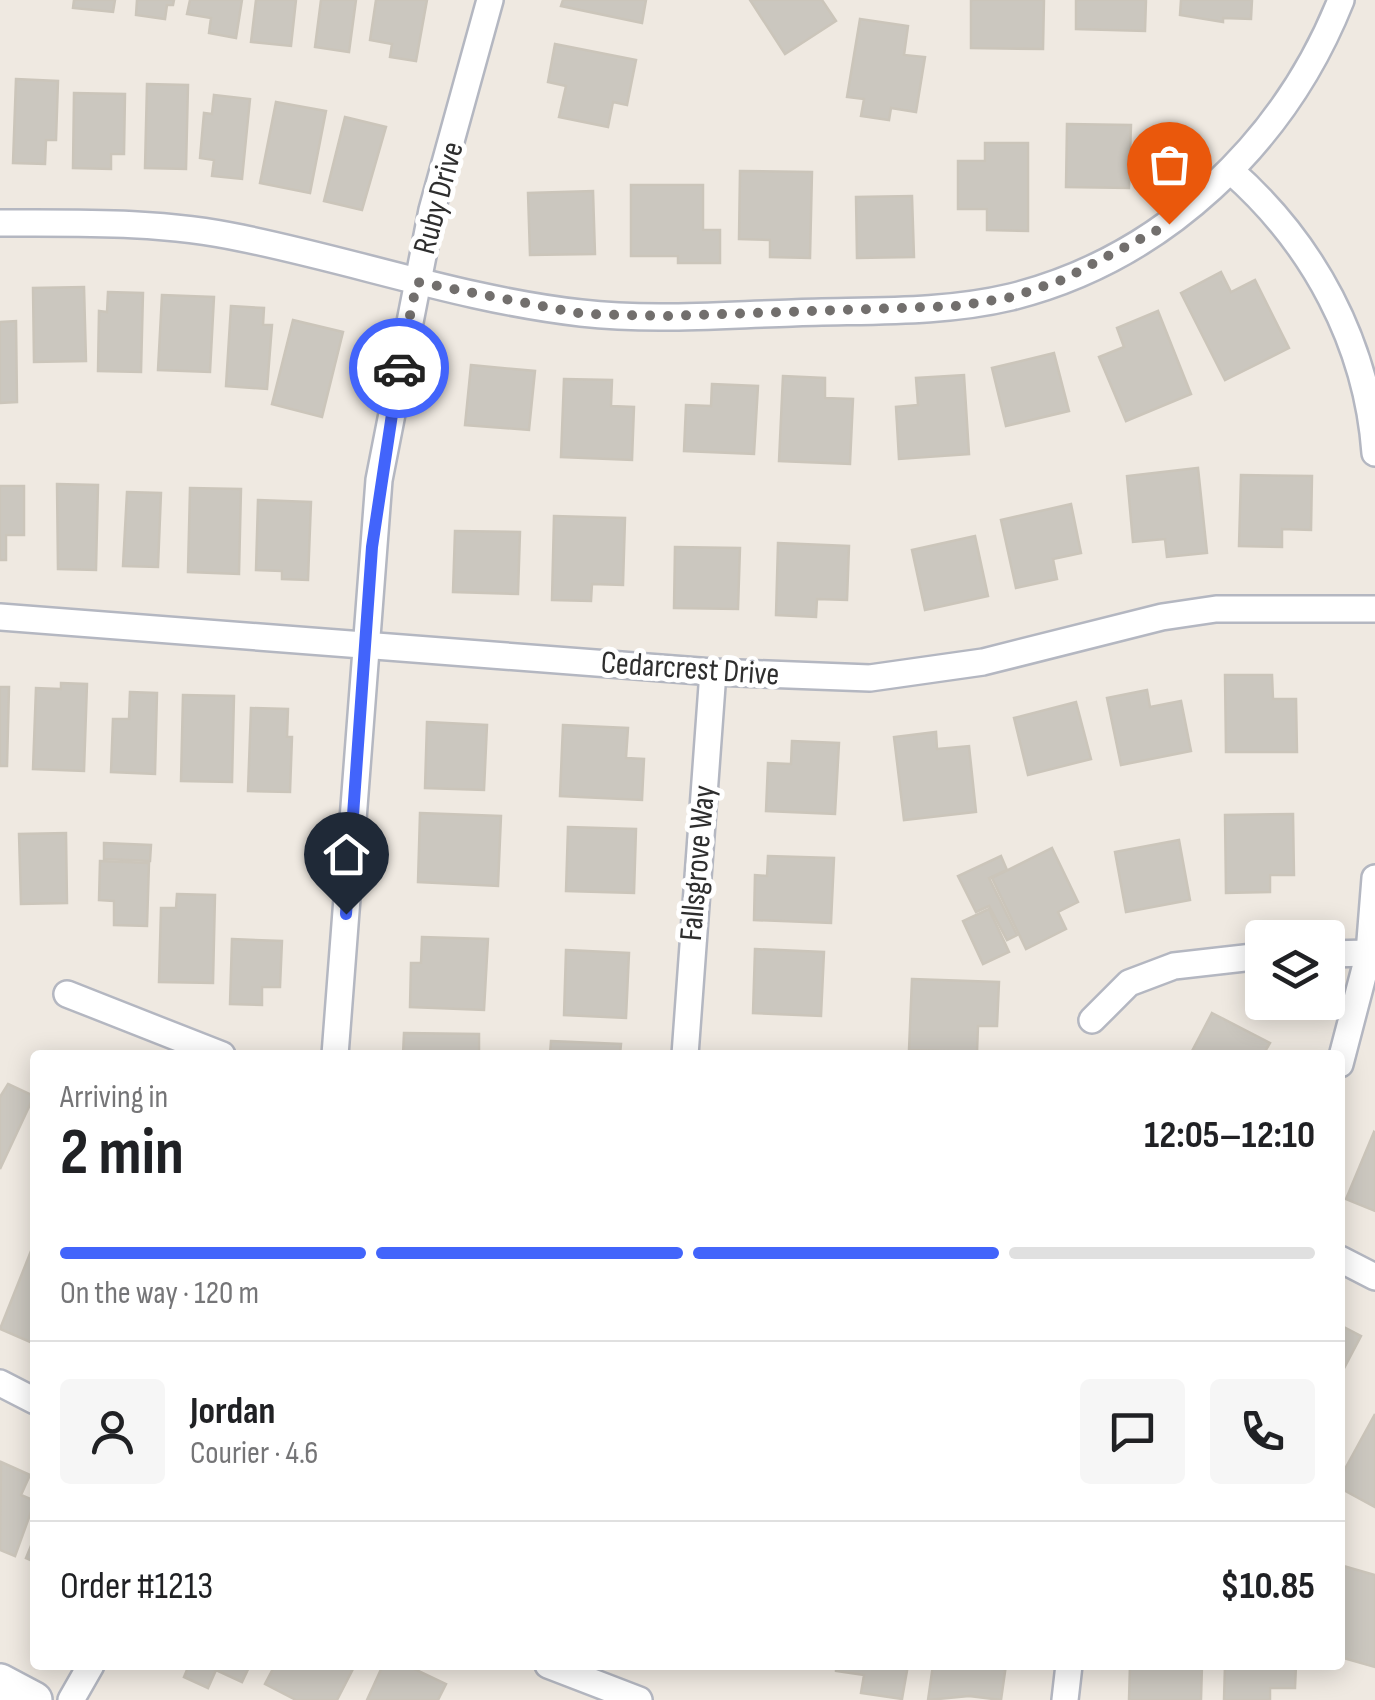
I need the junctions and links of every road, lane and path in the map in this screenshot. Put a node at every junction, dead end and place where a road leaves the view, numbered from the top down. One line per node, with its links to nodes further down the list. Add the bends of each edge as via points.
1 (490, 0): 5 (street, Ruby Drive)
2 (1340, 0): 3 (street, via 1303,80)
3 (1231, 171): 5 (street, via 1169,224 1119,253 1012,297 958,306 583,314); 6 (street, via 1304,250 1335,306 1367,392)
4 (0, 224): 5 (street, via 238,237)
5 (417, 282): 9 (street, Ruby Drive, via 379,480)
6 (1375, 454)
7 (1375, 609): 10 (street, Cedarcrest Drive, via 1216,609 922,673 870,678)
8 (0, 617): 9 (street, Cedarcrest Drive)
9 (366, 646): 10 (street, Cedarcrest Drive); 18 (street, Ruby Drive)
10 (713, 672): 19 (street, Fallsgrove Way)
11 (1375, 878): 13 (street)
12 (1345, 954): 13 (street)
13 (1369, 954): 20 (street)
14 (1245, 958): 16 (street, via 1174,966 1129,983)
15 (67, 994): 17 (street)
16 (1092, 1020)
17 (209, 1050)
18 (334, 1050)
19 (685, 1050)
20 (1344, 1050)
21 (1345, 1261): 22 (street)
22 (1375, 1278)
23 (0, 1384): 24 (street)
24 (30, 1399)
25 (88, 1670): 30 (street)
26 (561, 1670): 31 (street)
27 (1068, 1670): 32 (street)
28 (0, 1682): 29 (main road)
29 (34, 1700)
30 (71, 1700)
31 (640, 1700)
32 (1065, 1700)

